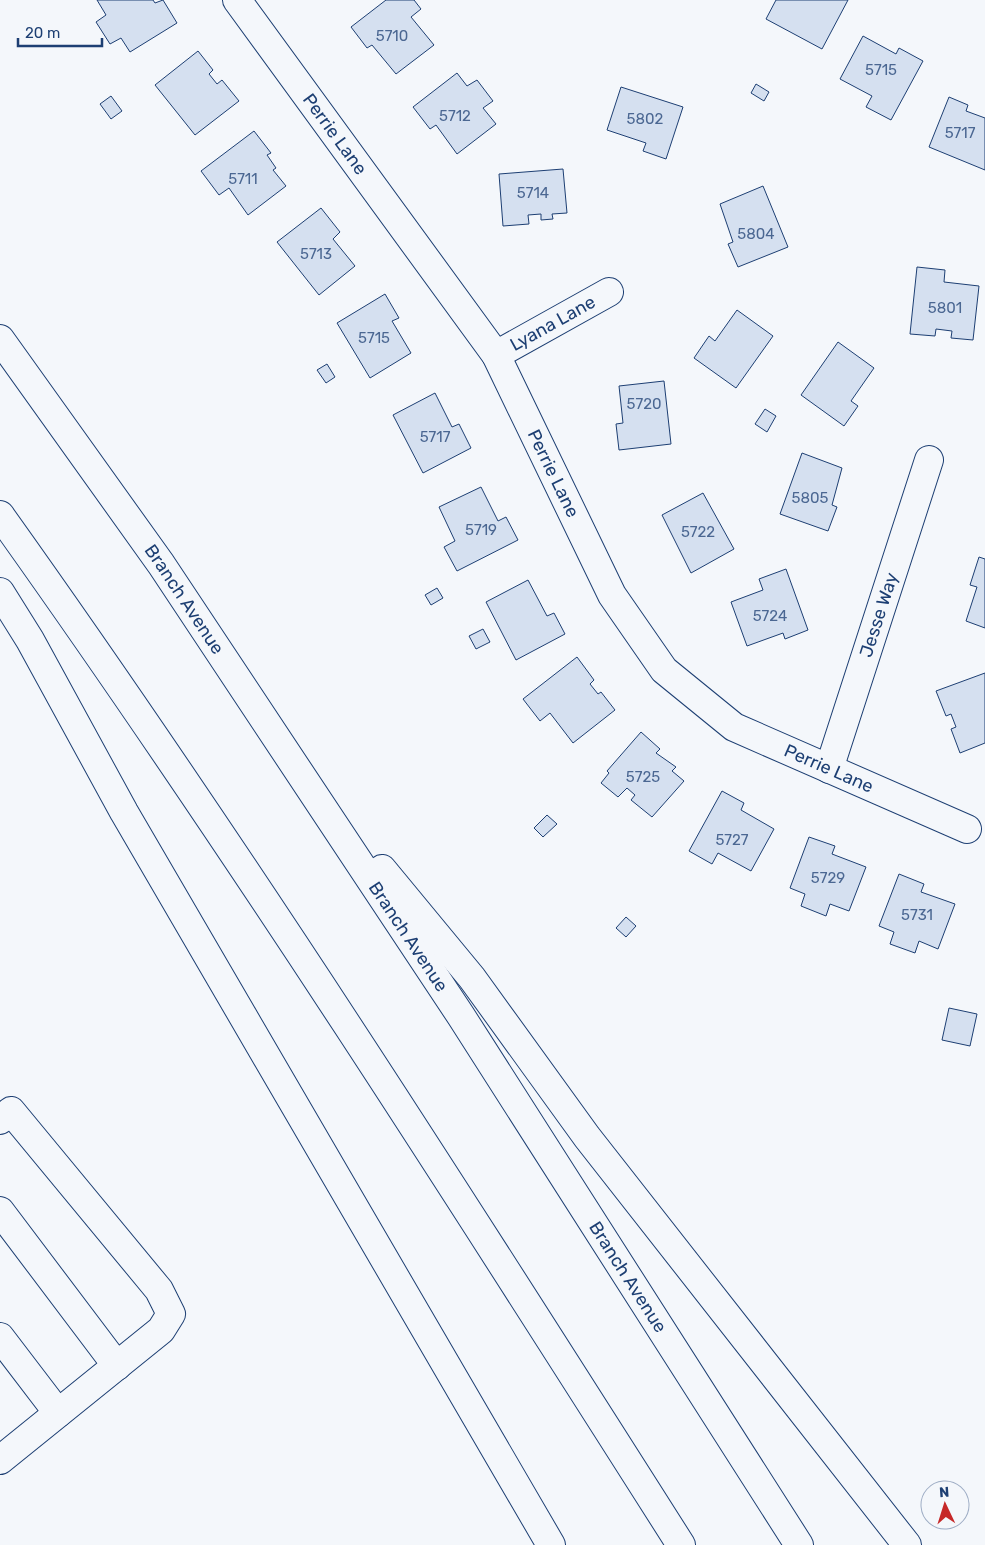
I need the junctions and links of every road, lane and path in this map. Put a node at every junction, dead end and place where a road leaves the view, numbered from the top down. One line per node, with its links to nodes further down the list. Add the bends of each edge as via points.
1 (237, 0): 4 (main road, Perrie Lane)
2 (609, 292): 4 (main road, Lyana Lane)
3 (0, 339): 8 (main road, Branch Avenue, via 161,564)
4 (496, 355): 9 (main road, Perrie Lane, via 612,594 664,670 734,727)
5 (929, 460): 9 (main road, Jesse Way)
6 (0, 514): 18 (main road, via 316,975)
7 (0, 592): 17 (main road, via 30,640 124,812)
8 (290, 758): 19 (main road, Branch Avenue, via 461,1016); 20 (main road, via 472,978 587,1137)
9 (829, 769): 10 (main road, Perrie Lane)
10 (967, 829)
11 (4, 1108): 14 (main road, via 159,1290 171,1314 161,1330)
12 (0, 1211): 14 (main road)
13 (0, 1337): 15 (main road)
14 (118, 1366): 15 (main road)
15 (58, 1413): 16 (main road)
16 (0, 1460)
17 (550, 1545)
18 (681, 1545)
19 (799, 1545)
20 (906, 1545)

